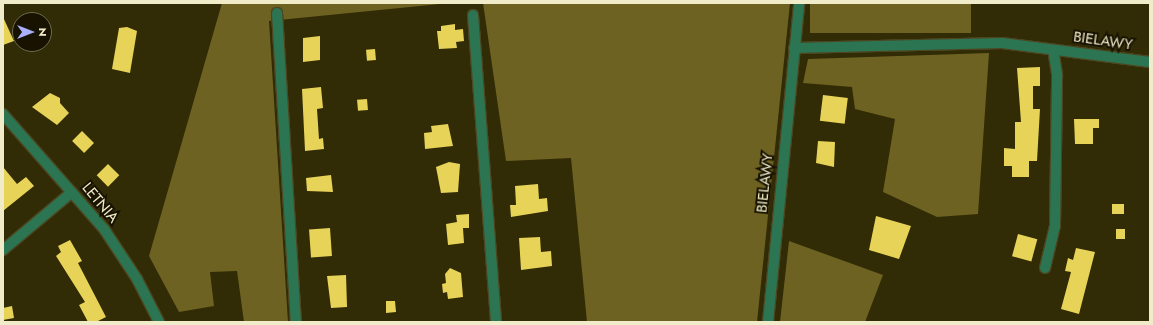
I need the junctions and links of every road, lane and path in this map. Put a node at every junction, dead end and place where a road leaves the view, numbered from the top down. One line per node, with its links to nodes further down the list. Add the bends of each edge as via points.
1 (799, 3): 4 (street, BIELAWY)
2 (277, 13): 12 (street)
3 (473, 15): 13 (street)
4 (794, 48): 5 (street, BIELAWY, via 1002,43); 14 (street, BIELAWY)
5 (1053, 50): 6 (street, BIELAWY); 10 (street, BIELAWY, via 1057,74 1055,226)
6 (1150, 62)
7 (3, 114): 8 (street, LETNIA)
8 (72, 192): 9 (street); 11 (street, LETNIA, via 120,253)
9 (3, 250)
10 (1045, 268)
11 (159, 322)
12 (296, 322)
13 (496, 322)
14 (768, 322)

